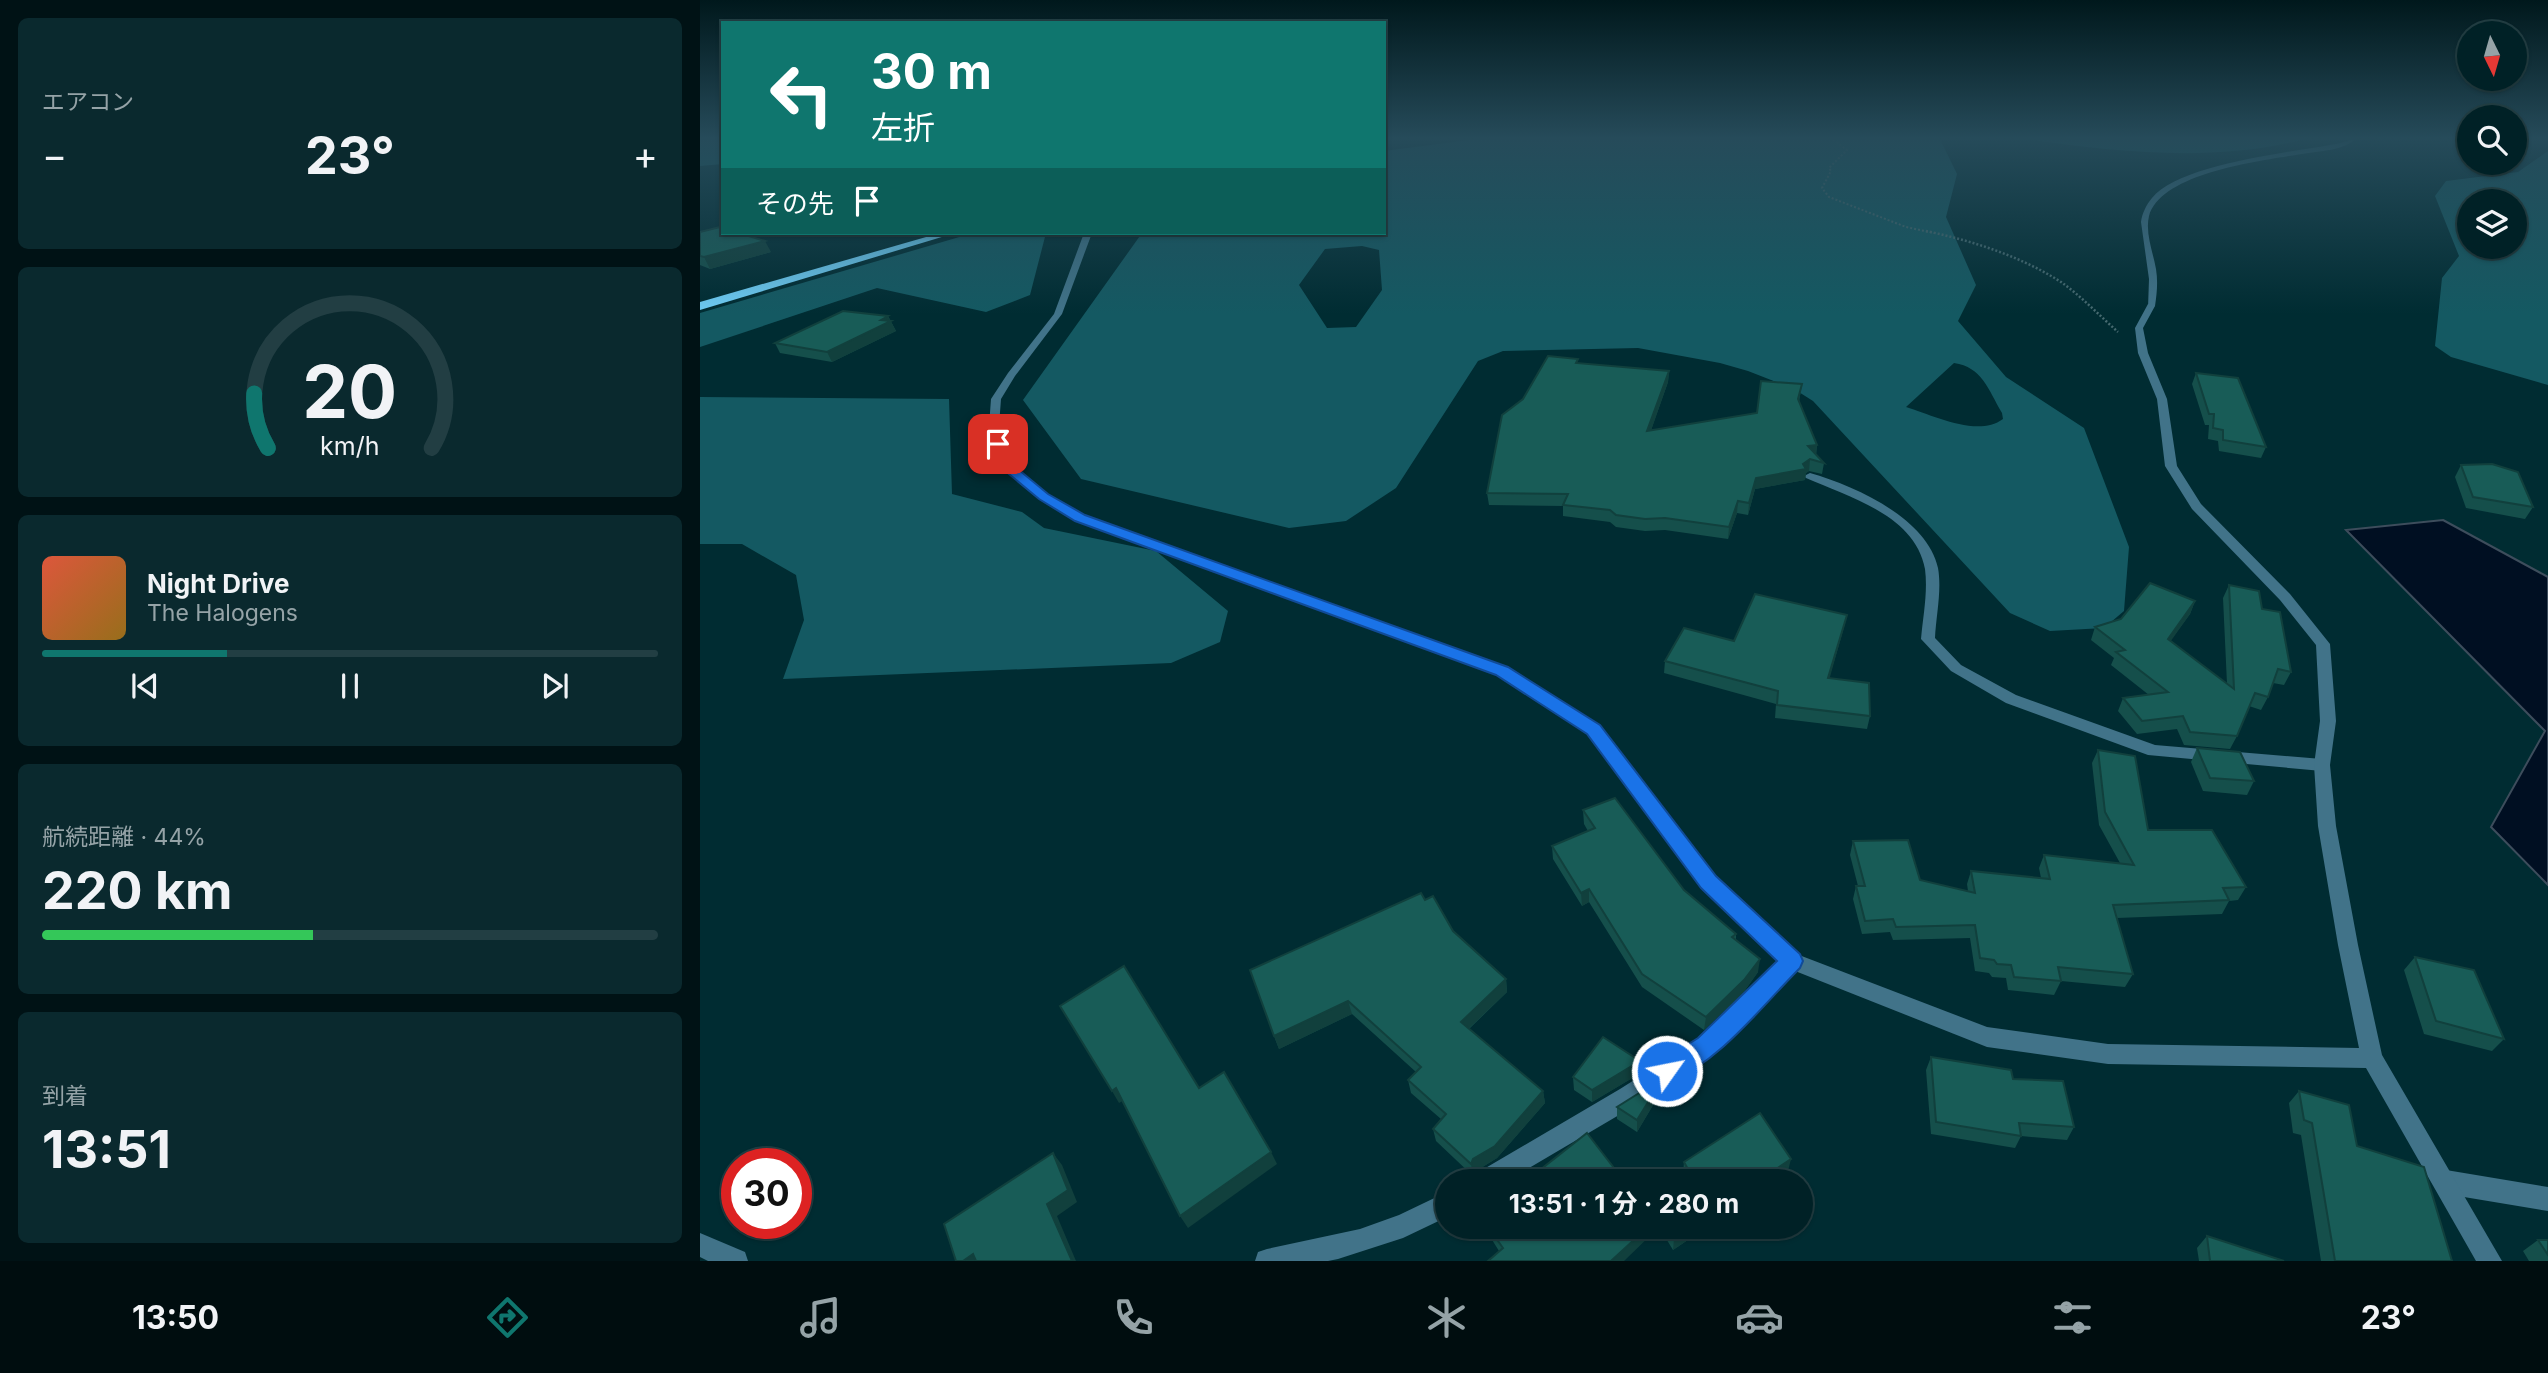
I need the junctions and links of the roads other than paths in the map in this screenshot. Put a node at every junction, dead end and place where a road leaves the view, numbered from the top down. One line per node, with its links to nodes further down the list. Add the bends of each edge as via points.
1 (2156, 196): 6 (street, via 2146,214 2146,248 2154,278 2151,306 2139,328 2143,353 2162,400 2171,466 2196,506 2285,597 2323,644 2328,721)
2 (943, 235): 4 (highway)
3 (1087, 235): 7 (street, via 1058,314 996,399 1001,461 1043,497 1080,518 1502,671 1594,729 1708,882)
4 (700, 306)
5 (1810, 476): 6 (street, via 1906,523 1926,550 1931,570 1928,639 1956,668 2011,699 2154,751)
6 (2322, 765): 8 (street, via 2327,826)
7 (1792, 961): 8 (street, via 1987,1037 2108,1054); 9 (street, via 1706,1046)
8 (2372, 1058): 10 (street)
9 (1505, 1169)
10 (2446, 1182): 11 (street); 16 (street)
11 (2548, 1199)
12 (1435, 1210): 15 (street, via 1413,1224 1342,1247)
13 (700, 1245): 14 (street)
14 (736, 1261)
15 (1267, 1261)
16 (2490, 1261)

